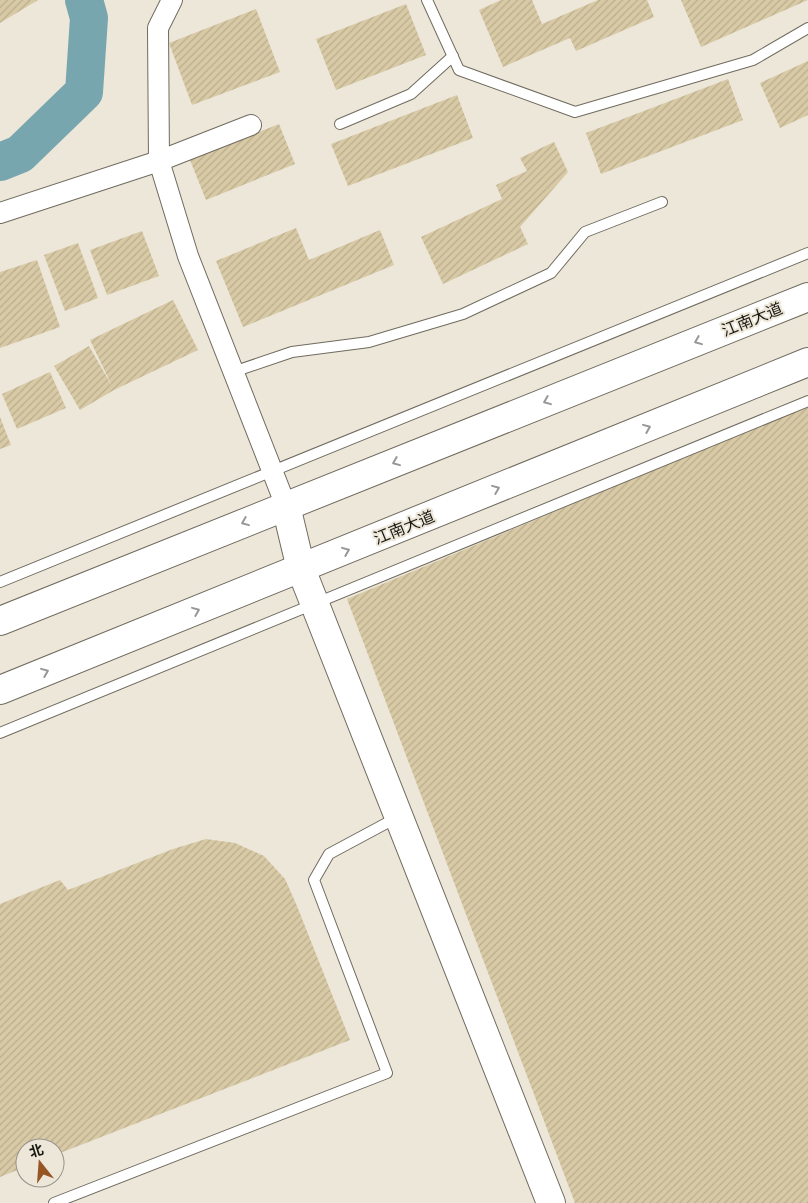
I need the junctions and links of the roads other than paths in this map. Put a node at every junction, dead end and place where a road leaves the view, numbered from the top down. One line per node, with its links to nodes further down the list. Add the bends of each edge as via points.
1 (172, 0): 7 (street, via 158,28)
2 (427, 0): 4 (lane)
3 (808, 28): 4 (lane, via 753,60 575,112 460,70)
4 (453, 56): 5 (lane, via 411,94)
5 (340, 124)
6 (250, 126): 7 (street)
7 (159, 161): 9 (street); 13 (street, via 188,256)
8 (662, 202): 13 (lane, via 585,232 551,273 463,314 369,342 292,352)
9 (0, 213)
10 (808, 253): 15 (lane)
11 (808, 297): 16 (main road, 江南大道, one-way to 16)
12 (808, 362): 17 (main road, 江南大道, one-way to 12)
13 (233, 372): 15 (street)
14 (808, 402): 19 (lane)
15 (272, 472): 16 (street); 18 (lane)
16 (286, 506): 17 (main road); 20 (main road, 江南大道, one-way to 20)
17 (301, 569): 19 (main road); 21 (main road, 江南大道, one-way to 17)
18 (0, 582)
19 (315, 604): 22 (lane); 23 (main road)
20 (0, 621)
21 (0, 690)
22 (0, 733)
23 (398, 817): 24 (lane, via 329,854 314,880 386,1073); 25 (main road)
24 (54, 1203)
25 (551, 1203)

